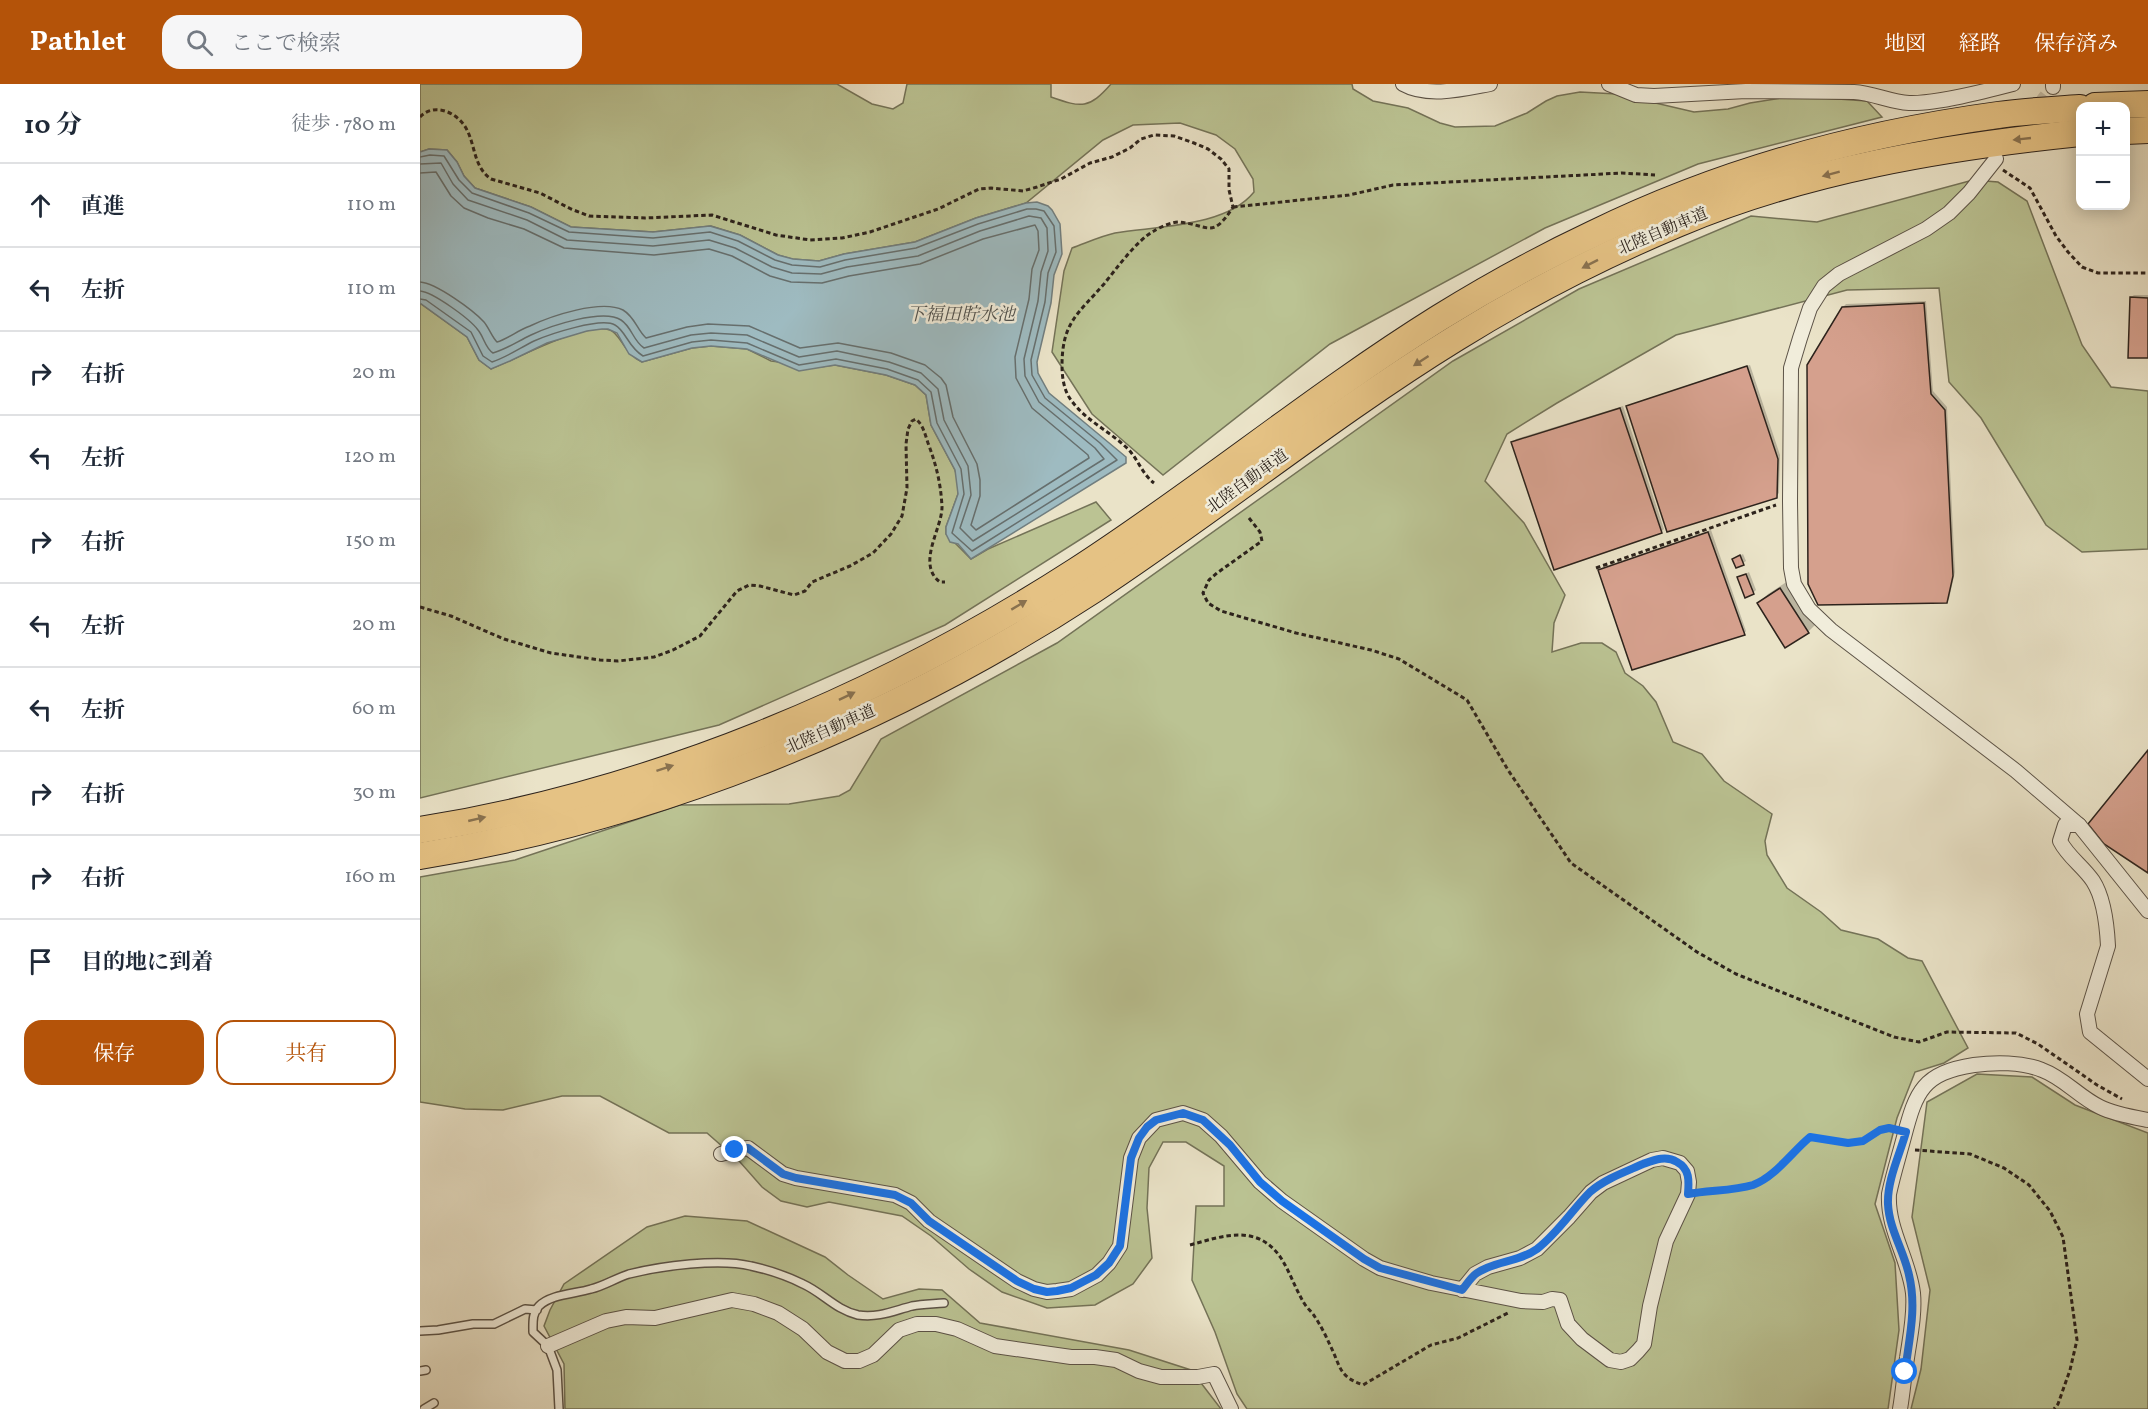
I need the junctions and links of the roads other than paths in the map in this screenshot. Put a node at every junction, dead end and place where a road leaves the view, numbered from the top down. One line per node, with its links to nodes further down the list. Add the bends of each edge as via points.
1 (1403, 84): 2 (street, via 1434,91)
2 (1490, 84)
3 (1609, 84): 4 (street, via 1636,95 1854,92 1910,103)
4 (2013, 84)
5 (2148, 104): 6 (highway)
6 (2130, 105)
7 (2076, 108): 13 (highway, 北陸自動車道, one-way to 7, via 527,808 691,760 837,701 920,660 1074,572 1439,318 1516,273 1670,199 1837,145 2001,114)
8 (2148, 130): 9 (highway)
9 (2130, 131)
10 (2076, 133): 14 (highway, 北陸自動車道, one-way to 14, via 1926,153 1843,171 1760,193 1681,222 1529,295 1455,338 1090,592 932,683 849,723 703,783 549,830)
11 (1995, 162): 12 (street, via 1949,213 1839,274 1824,286 1810,308 1791,368 1791,568 1794,584 1809,609 1839,637 2016,771)
12 (2079, 825): 15 (street); 16 (street, via 2065,825 2060,841 2093,882 2108,935 2087,1014 2090,1032)
13 (420, 830)
14 (420, 856)
15 (2148, 911)
16 (2148, 1079)
17 (2144, 1119): 28 (street, via 2100,1107 2065,1082 2024,1066 1981,1064 1944,1073 1924,1087 1912,1106 1888,1194 1912,1293 1913,1318)
18 (721, 1154): 19 (street, via 748,1148 783,1174 895,1195 1017,1281 1047,1292 1071,1288 1109,1263 1120,1246 1131,1158 1139,1138 1156,1120 1183,1113 1203,1120 1282,1201 1364,1259 1380,1268)
19 (1462, 1290): 19 (street, via 1475,1274 1537,1249 1603,1183 1663,1158 1680,1163 1687,1171 1688,1194 1666,1241 1644,1344 1630,1359 1610,1360 1582,1339 1568,1324 1560,1300 1521,1301)
20 (944, 1304): 21 (lane, via 914,1305 888,1314 856,1314 777,1273 748,1265 705,1263 628,1275 555,1298)
21 (537, 1310): 22 (lane, via 525,1309 494,1324); 23 (lane, via 533,1332)
22 (420, 1331)
23 (548, 1346): 26 (lane, via 558,1370); 27 (street, via 606,1321 655,1318 732,1300 778,1313 803,1329 827,1352 845,1361 873,1355 899,1330 917,1324 936,1324 995,1346 1116,1360 1161,1377 1214,1374)
24 (434, 1403): 25 (lane)
25 (424, 1409)
26 (559, 1409)
27 (1231, 1409)
28 (1900, 1409)

